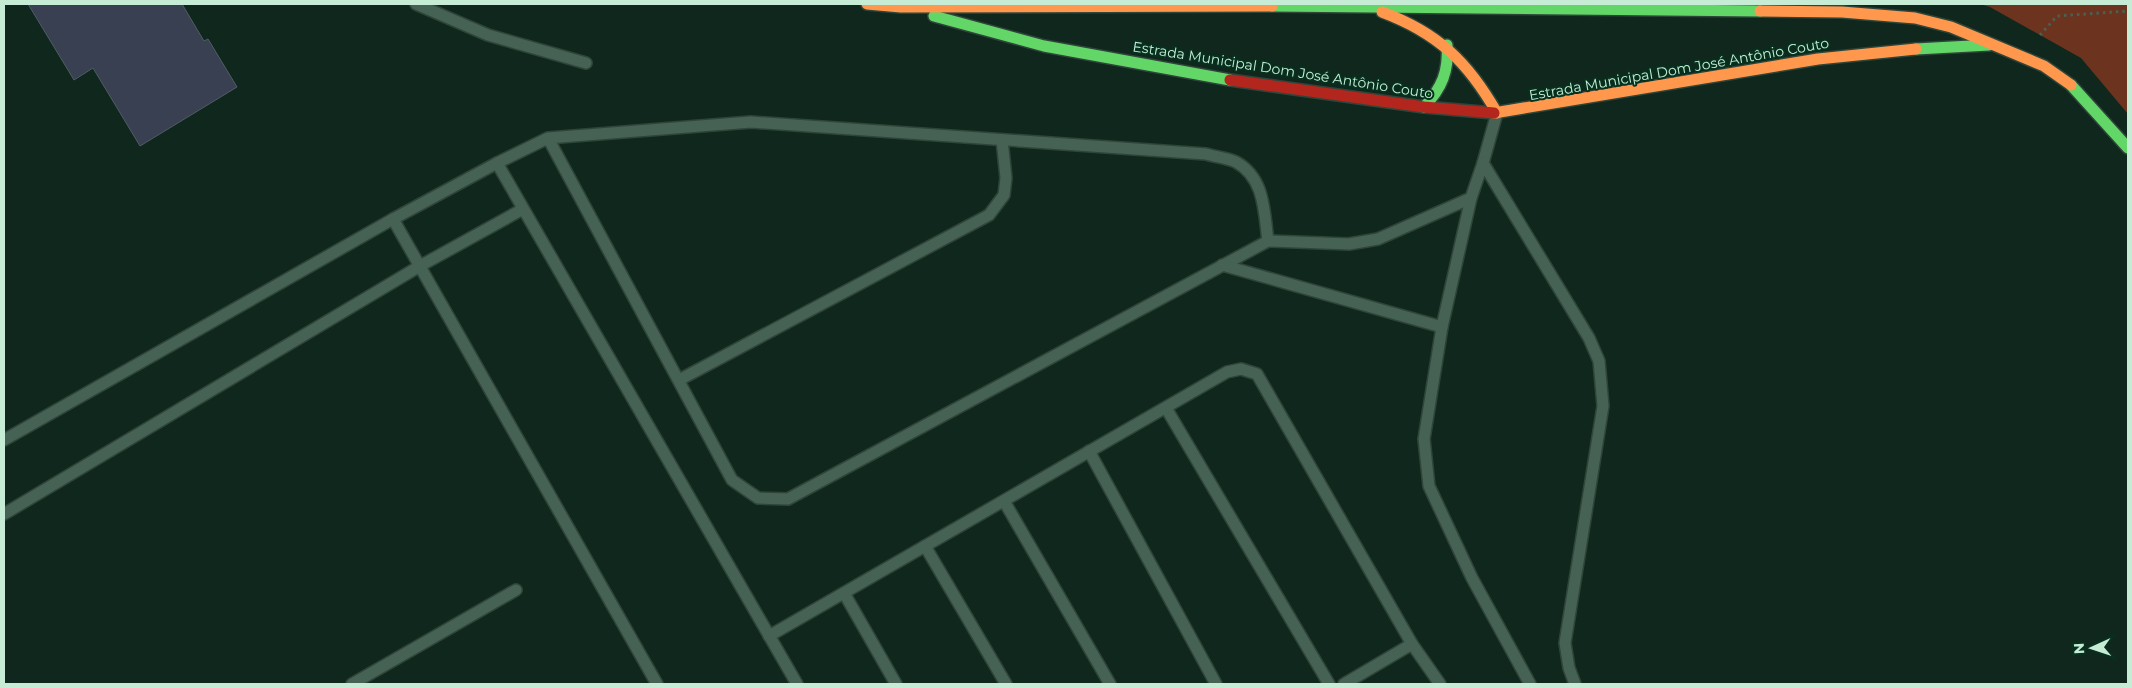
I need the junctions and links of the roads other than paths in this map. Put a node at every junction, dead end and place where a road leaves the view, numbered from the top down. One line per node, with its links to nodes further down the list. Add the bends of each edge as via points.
1 (416, 4): 7 (lane, via 488,34)
2 (867, 4): 4 (main road, Estrada Municipal Dom José Antônio Couto)
3 (1365, 6): 4 (main road, Estrada Municipal Dom José Antônio Couto); 5 (main road, via 1408,20); 6 (main road, Estrada Municipal Dom José Antônio Couto, via 1842,12 1915,18 1951,27)
4 (901, 7): 8 (main road, Estrada Municipal Dom José Antônio Couto, via 1044,46 1238,81)
5 (1446, 45): 8 (main road, via 1446,76 1439,92); 9 (main road, via 1467,65)
6 (1992, 45): 9 (main road, Estrada Municipal Dom José Antônio Couto, via 1828,58); 12 (main road, Estrada Municipal Dom José Antônio Couto, via 2044,66 2072,86)
7 (586, 63)
8 (1424, 107): 9 (main road, Estrada Municipal Dom José Antônio Couto)
9 (1497, 113): 14 (lane)
10 (548, 138): 11 (lane, via 751,122); 13 (lane); 22 (lane)
11 (1002, 140): 18 (lane, via 1206,154 1235,161 1249,170 1260,188); 22 (lane, via 1006,178 1004,195 989,215)
12 (2128, 148)
13 (496, 163): 16 (lane); 17 (lane)
14 (1483, 163): 15 (lane); 44 (lane, via 1590,338 1599,361 1603,406 1565,642)
15 (1471, 198): 18 (lane, via 1378,239 1349,244); 21 (lane)
16 (523, 209): 20 (lane); 31 (lane)
17 (393, 219): 20 (lane); 24 (lane)
18 (1268, 240): 19 (lane)
19 (1222, 265): 21 (lane); 22 (lane, via 788,499 758,498 732,480)
20 (420, 266): 27 (lane); 34 (lane)
21 (1442, 327): 43 (lane, via 1424,439 1429,486 1472,578)
22 (679, 380)
23 (1166, 408): 25 (lane); 32 (lane, via 1227,372 1241,369 1257,374); 40 (lane)
24 (4, 440)
25 (1089, 452): 26 (lane); 39 (lane)
26 (1004, 501): 28 (lane); 38 (lane)
27 (4, 514)
28 (925, 546): 30 (lane); 37 (lane)
29 (516, 590): 33 (lane)
30 (844, 593): 31 (lane); 36 (lane)
31 (769, 636): 35 (lane)
32 (1412, 644): 41 (lane); 42 (lane)
33 (352, 684)
34 (657, 684)
35 (797, 684)
36 (896, 684)
37 (1006, 684)
38 (1110, 684)
39 (1216, 684)
40 (1329, 684)
41 (1344, 684)
42 (1440, 684)
43 (1530, 684)
44 (1575, 684)

